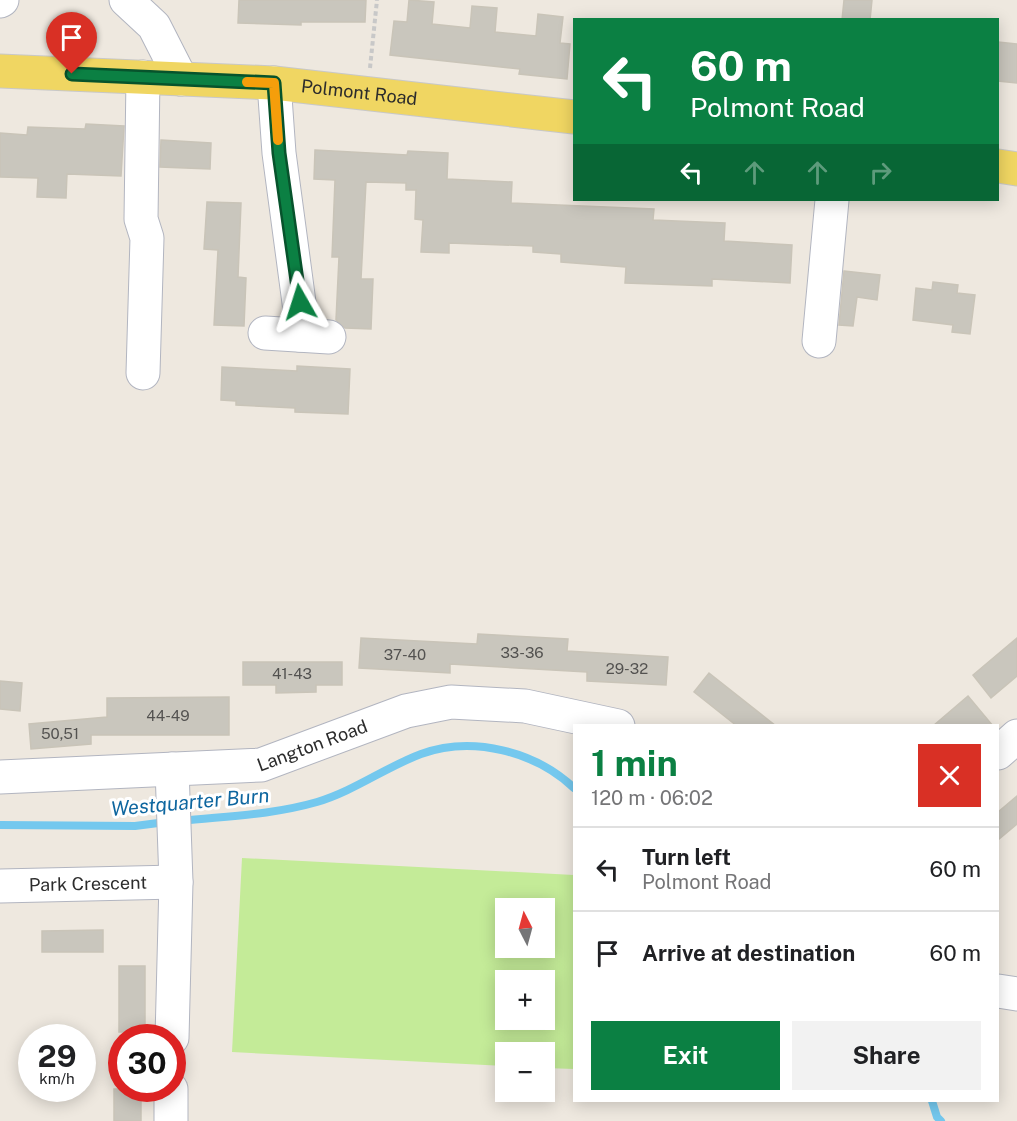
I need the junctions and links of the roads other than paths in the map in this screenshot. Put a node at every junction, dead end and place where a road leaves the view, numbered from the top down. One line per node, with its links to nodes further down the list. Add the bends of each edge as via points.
1 (126, 0): 4 (street, via 154,26)
2 (0, 71): 3 (main road, Polmont Road)
3 (144, 77): 4 (main road, Polmont Road); 12 (street, via 141,219 147,238)
4 (181, 79): 5 (main road, Polmont Road)
5 (274, 83): 6 (main road, Polmont Road); 10 (street, via 279,153 302,325 315,336)
6 (573, 117)
7 (999, 166): 8 (main road)
8 (1017, 169)
9 (832, 201): 11 (street)
10 (265, 333)
11 (819, 342)
12 (143, 373)
13 (609, 724): 16 (street, Langton Road, via 525,705 451,702 406,711 261,765)
14 (1017, 736): 15 (street)
15 (999, 752)
16 (172, 769): 17 (street, Langton Road); 18 (street)
17 (0, 777)
18 (176, 882): 19 (street, Park Crescent); 22 (street)
19 (0, 886)
20 (999, 991): 21 (street)
21 (1017, 994)
22 (172, 1024)
23 (171, 1102): 24 (street)
24 (171, 1121)

